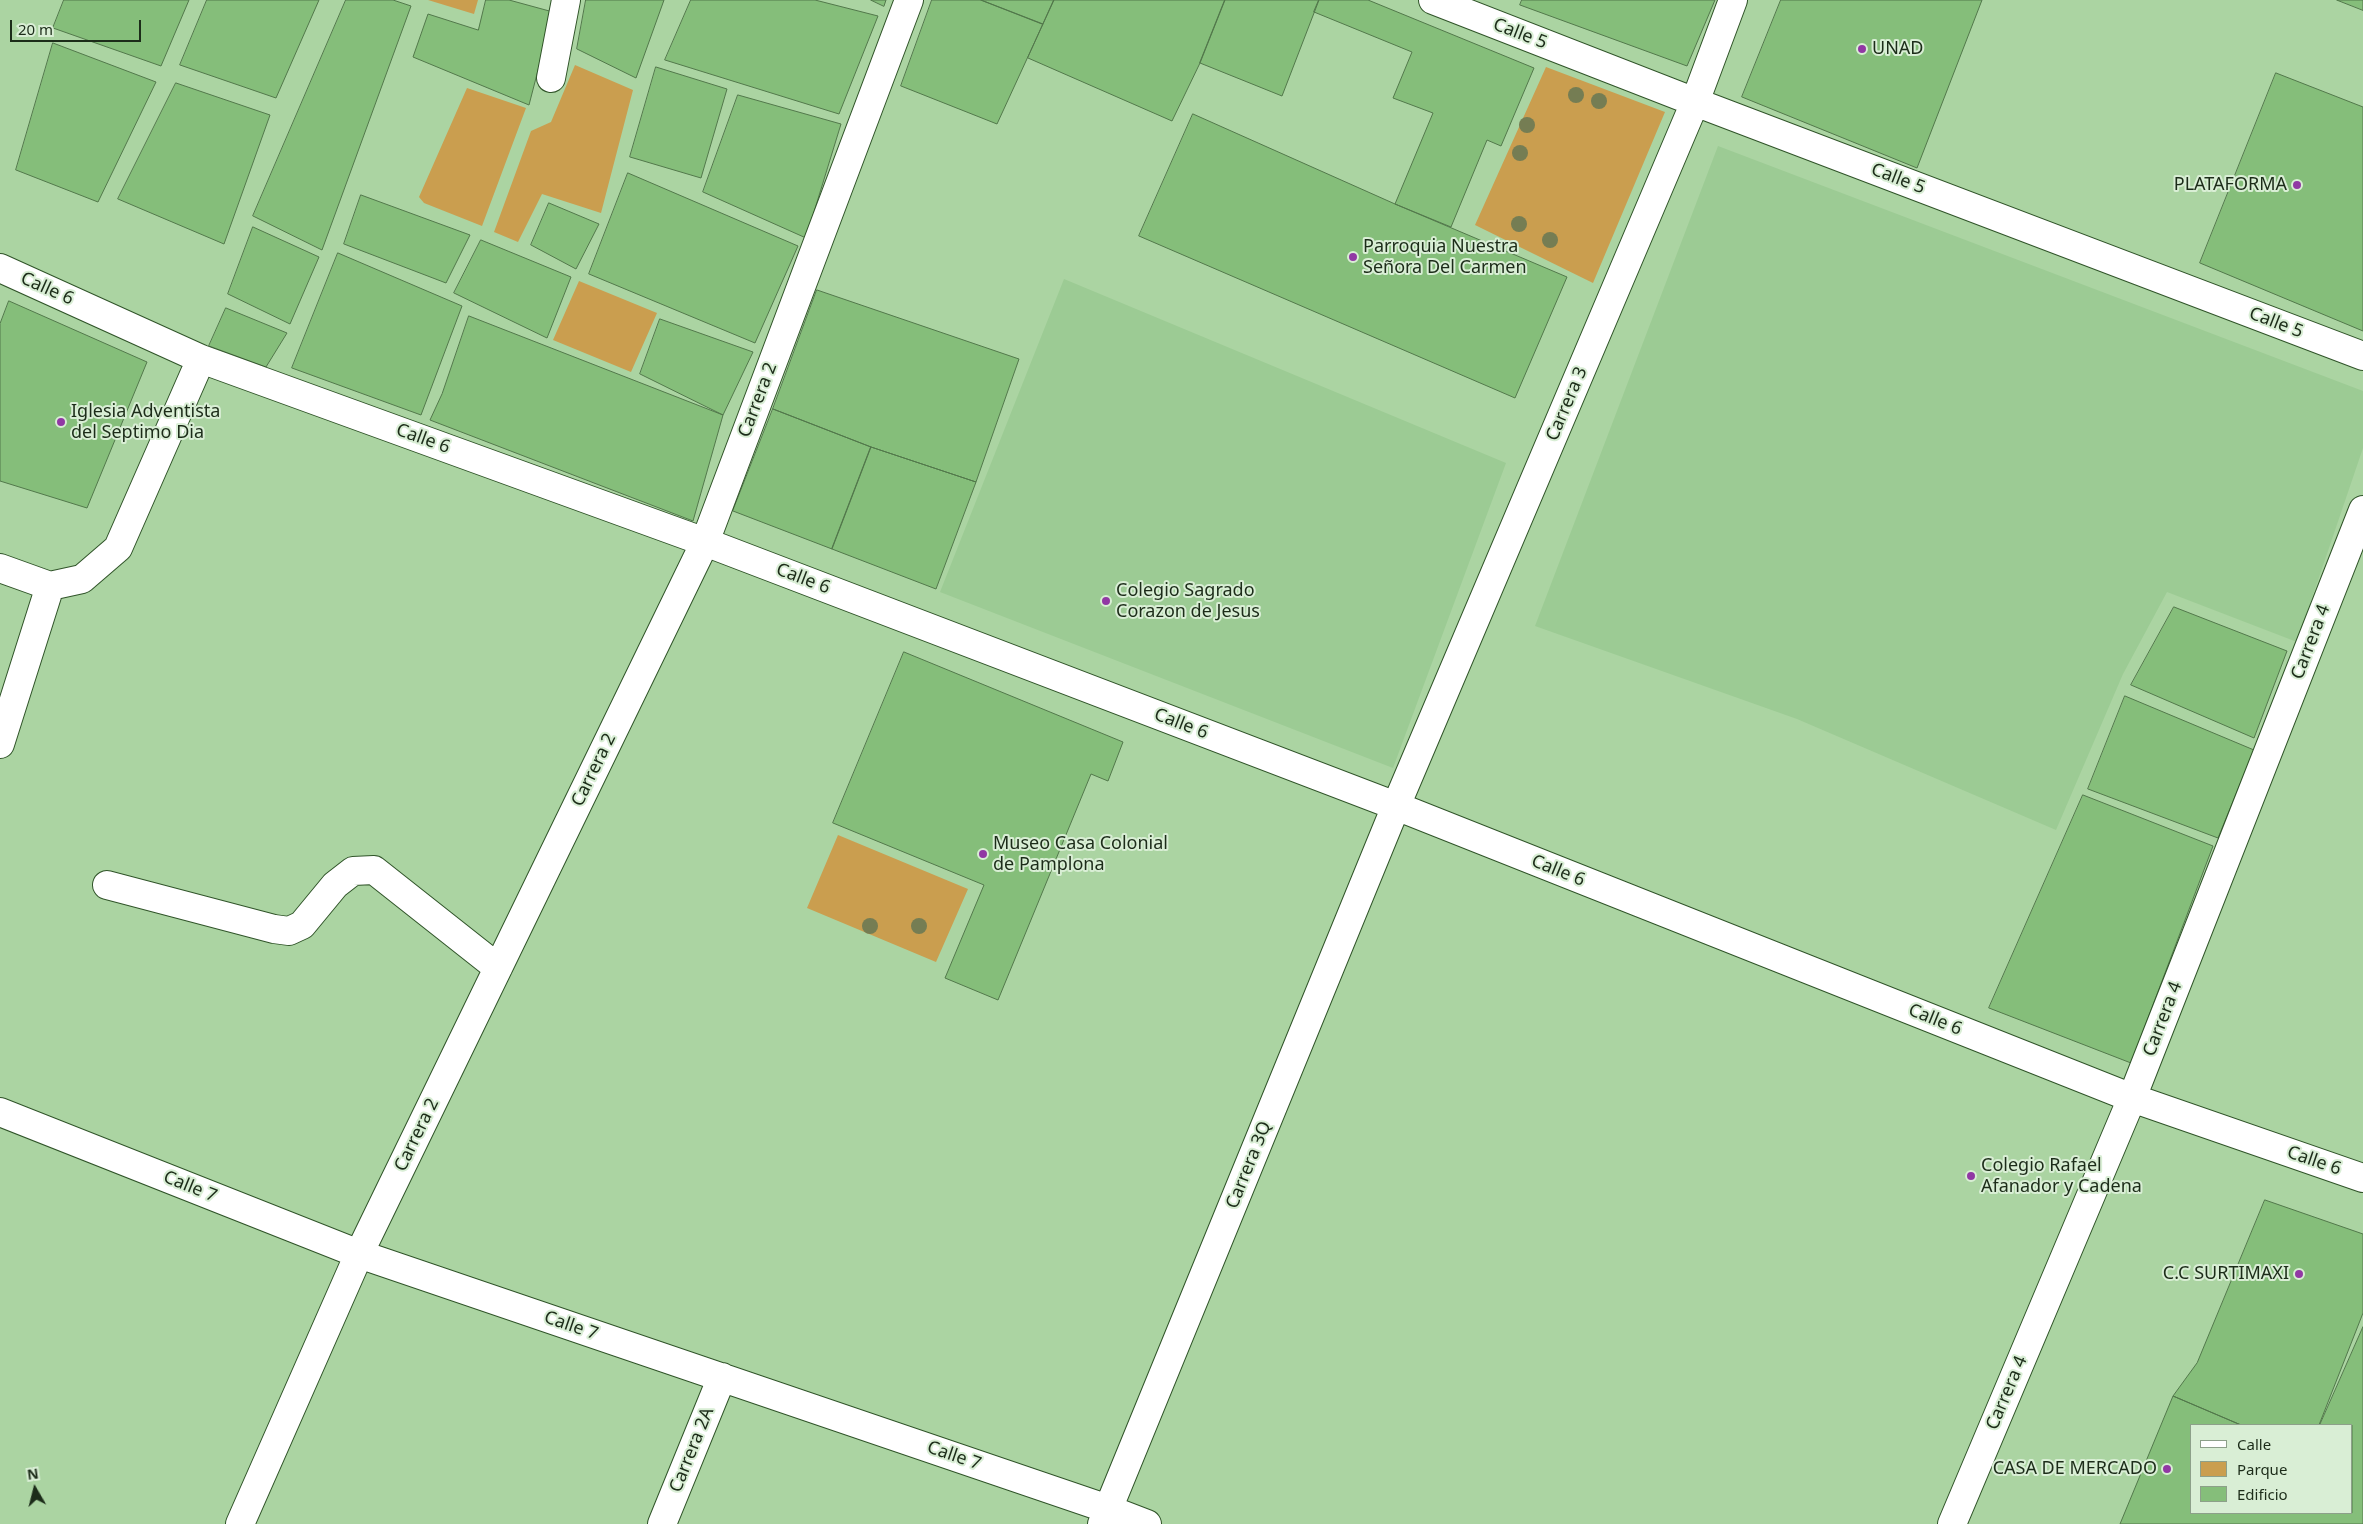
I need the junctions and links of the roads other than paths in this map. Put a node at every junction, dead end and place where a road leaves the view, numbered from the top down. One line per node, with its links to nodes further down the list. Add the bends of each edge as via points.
1 (566, 0): 5 (street)
2 (909, 0): 11 (street, Carrera 2)
3 (1433, 0): 6 (street, Calle 5)
4 (1734, 0): 6 (street, Carrera 3)
5 (551, 78)
6 (1695, 102): 8 (street, Calle 5); 15 (street, Carrera 3)
7 (0, 268): 9 (street, Calle 6)
8 (2363, 356)
9 (201, 359): 11 (street, Calle 6); 13 (street, via 118,548 82,579)
10 (2363, 510): 18 (street, Carrera 4)
11 (705, 542): 15 (street, Calle 6); 17 (street, Carrera 2)
12 (0, 568): 13 (street)
13 (50, 586): 14 (street)
14 (0, 744)
15 (1396, 806): 18 (street, Calle 6); 23 (street, Carrera 3Q)
16 (107, 885): 17 (street, via 289,931 302,925 352,871 374,870)
17 (498, 968): 21 (street, Carrera 2)
18 (2132, 1098): 20 (street, Calle 6); 27 (street, Carrera 4)
19 (0, 1112): 21 (street, Calle 7)
20 (2363, 1178)
21 (359, 1254): 22 (street, Calle 7); 24 (street, Carrera 2)
22 (722, 1377): 23 (street, Calle 7); 25 (street, Carrera 2A)
23 (1105, 1516): 26 (street, Calle 7)
24 (240, 1524)
25 (662, 1524)
26 (1147, 1524)
27 (1952, 1524)

